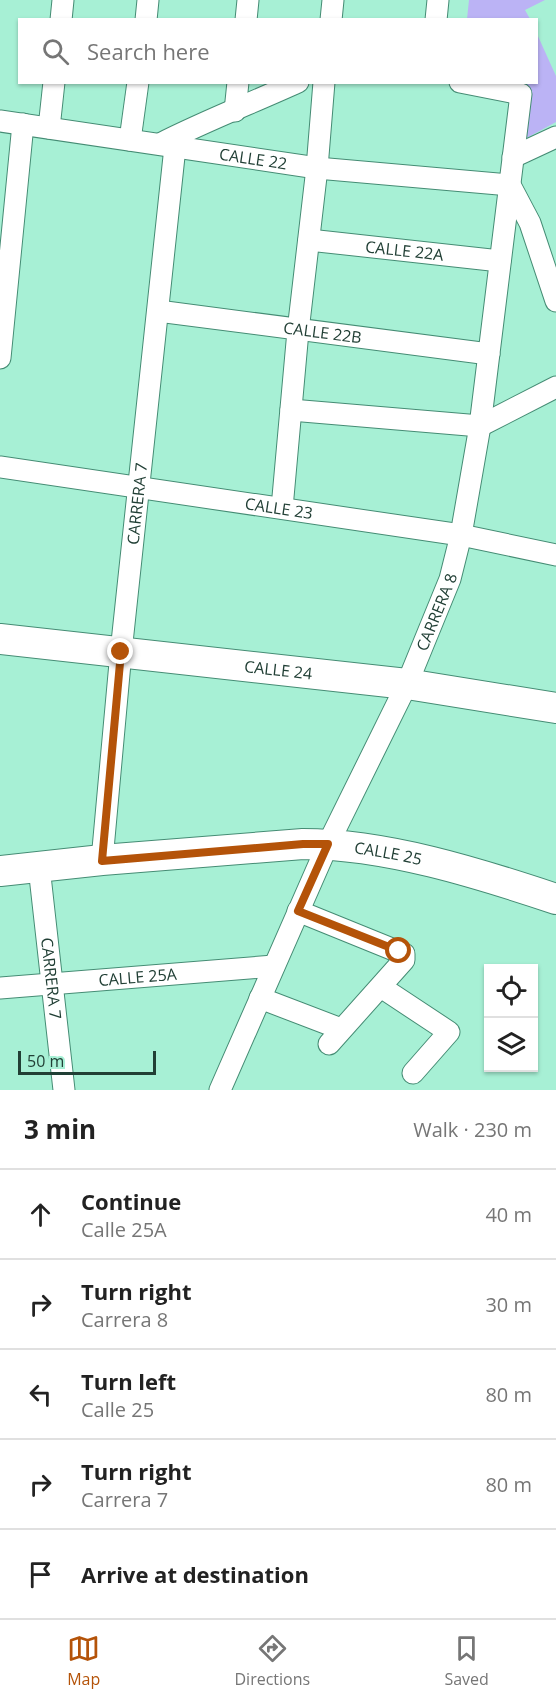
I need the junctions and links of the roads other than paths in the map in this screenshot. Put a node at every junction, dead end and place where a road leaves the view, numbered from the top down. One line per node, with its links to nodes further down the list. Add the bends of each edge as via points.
1 (63, 0): 6 (street)
2 (148, 0): 7 (street)
3 (248, 0): 8 (street)
4 (333, 0): 9 (street)
5 (438, 0): 10 (street)
6 (61, 18)
7 (146, 18)
8 (246, 18)
9 (331, 18)
10 (436, 18)
11 (54, 84): 20 (street)
12 (138, 84): 22 (street)
13 (238, 84): 17 (street)
14 (294, 84): 17 (street)
15 (324, 84): 25 (street)
16 (470, 84): 24 (street, CARRERA 8, via 521,94)
17 (235, 111): 23 (street, via 186,131)
18 (0, 121): 19 (street, CALLE 22)
19 (23, 124): 20 (street, CALLE 22); 29 (street)
20 (49, 128): 22 (street, CALLE 22)
21 (556, 137): 24 (street)
22 (130, 140): 23 (street, CALLE 22)
23 (168, 146): 25 (street, CALLE 22); 31 (street, CARRERA 7)
24 (513, 157): 26 (street, CARRERA 8)
25 (317, 168): 26 (street, CALLE 22); 27 (street)
26 (510, 185): 28 (street, CARRERA 8); 30 (street, via 530,223)
27 (309, 240): 28 (street, CALLE 22A); 32 (street)
28 (500, 261): 33 (street, CARRERA 8)
29 (4, 286): 34 (street)
30 (556, 301)
31 (158, 311): 32 (street, CALLE 22B); 39 (street, CARRERA 7)
32 (298, 330): 33 (street, CALLE 22B); 36 (street)
33 (489, 354): 37 (street, CARRERA 8)
34 (0, 358)
35 (556, 387): 37 (street)
36 (291, 410): 37 (street); 40 (street)
37 (480, 426): 41 (street, CARRERA 8)
38 (0, 466): 39 (street, CALLE 23)
39 (139, 487): 40 (street, CALLE 23); 44 (street, CARRERA 7)
40 (282, 508): 41 (street, CALLE 23)
41 (461, 535): 42 (street, CALLE 23); 45 (street, CARRERA 8, via 450,579)
42 (556, 555)
43 (0, 639): 44 (street, CALLE 24)
44 (121, 652): 45 (street, CALLE 24); 48 (street, CARRERA 7)
45 (407, 684): 46 (street, CALLE 24); 47 (street, CARRERA 8)
46 (556, 708)
47 (328, 844): 48 (street, CALLE 25); 51 (street, CALLE 25, via 489,876); 52 (street, CARRERA 8)
48 (102, 861): 49 (street, CALLE 25)
49 (39, 867): 50 (street, CALLE 25); 54 (street, CARRERA 7)
50 (0, 871)
51 (556, 899)
52 (298, 911): 53 (street, CARRERA 8); 55 (street, via 404,954 404,960)
53 (274, 966): 54 (street, CALLE 25A); 57 (street, CARRERA 8)
54 (51, 984): 56 (street, CALLE 25A); 59 (street, CARRERA 7)
55 (381, 987): 57 (street, via 335,1036); 58 (street, via 449,1032)
56 (0, 988)
57 (260, 998): 60 (street, CARRERA 8)
58 (413, 1073)
59 (64, 1090)
60 (219, 1090)

